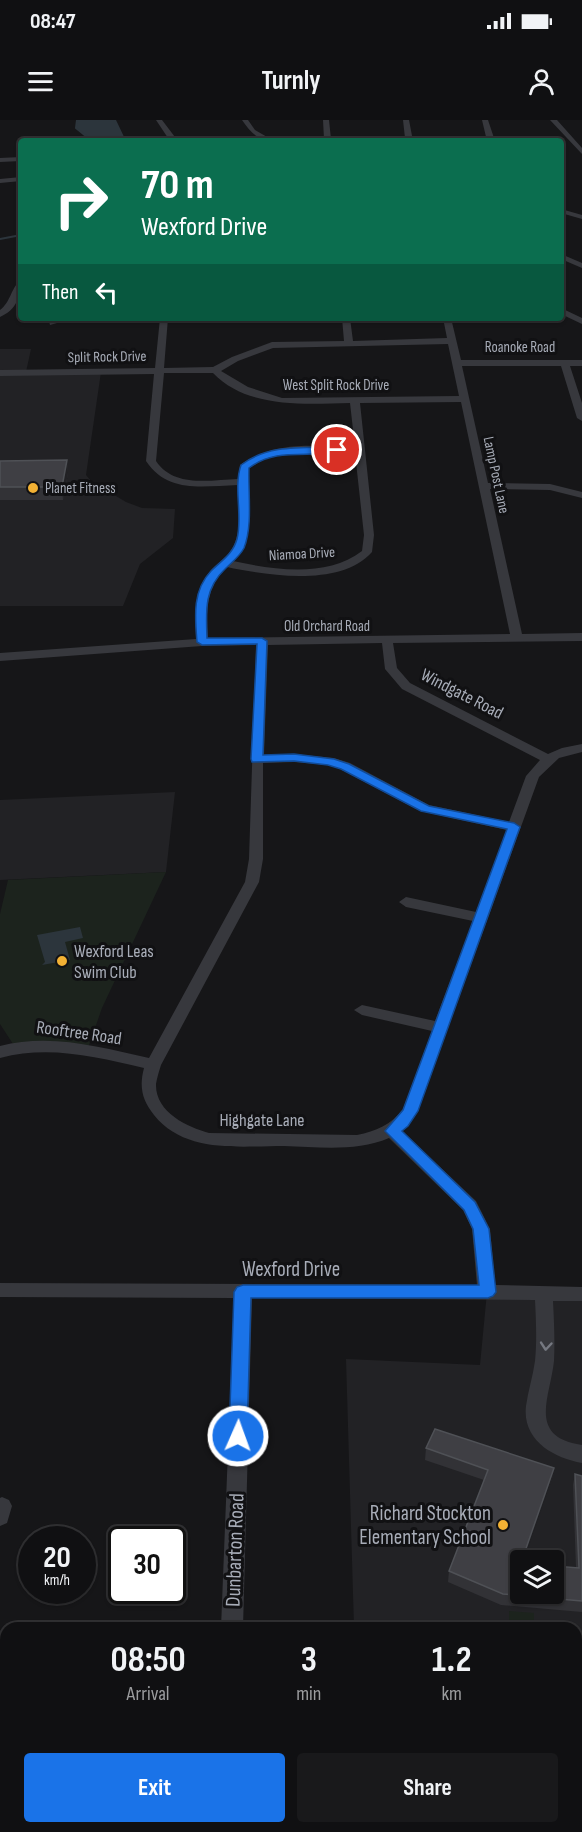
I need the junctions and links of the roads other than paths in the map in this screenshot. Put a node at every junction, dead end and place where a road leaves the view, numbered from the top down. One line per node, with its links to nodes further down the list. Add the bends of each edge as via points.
1 (159, 120): 7 (street)
2 (245, 120): 8 (street)
3 (326, 120): 9 (street)
4 (406, 120): 10 (street)
5 (484, 120): 11 (street)
6 (553, 120): 12 (street)
7 (172, 138)
8 (265, 138)
9 (328, 138)
10 (409, 138)
11 (490, 138)
12 (578, 143): 13 (street)
13 (582, 152)
14 (18, 159): 15 (street)
15 (0, 160)
16 (18, 179): 17 (street)
17 (0, 181)
18 (564, 212): 19 (street)
19 (581, 216)
20 (564, 257): 21 (street)
21 (582, 266)
22 (18, 291): 24 (street)
23 (564, 312): 28 (street)
24 (3, 313)
25 (164, 321): 35 (street)
26 (346, 321): 30 (street)
27 (448, 321): 29 (street, Lamp Post Lane)
28 (582, 321)
29 (453, 341): 30 (street); 31 (street, Lamp Post Lane)
30 (349, 342): 34 (street, via 272,345)
31 (457, 363): 32 (street, Roanoke Road); 37 (street, Lamp Post Lane)
32 (564, 363): 33 (street, Roanoke Road); 39 (street)
33 (582, 363)
34 (215, 370): 35 (street, Split Rock Drive); 38 (street, West Split Rock Drive, via 245,389 270,398 292,402)
35 (159, 371): 36 (street, Split Rock Drive); 41 (street, via 151,461 154,469 173,480 186,482)
36 (0, 373)
37 (465, 399): 38 (street, West Split Rock Drive); 42 (street, Lamp Post Lane)
38 (355, 401): 40 (street, Niamoa Drive)
39 (582, 418)
40 (360, 450): 41 (street, via 267,454 244,467); 44 (street, Niamoa Drive, via 369,545 362,559 340,568 314,571 267,571)
41 (242, 482): 44 (street, via 242,538 237,551)
42 (483, 486): 43 (street, via 550,487); 46 (street, Lamp Post Lane)
43 (582, 495)
44 (225, 563): 49 (street, via 202,594)
45 (582, 637): 46 (street, Old Orchard Road)
46 (517, 638): 47 (street, Old Orchard Road)
47 (387, 640): 48 (street, Old Orchard Road); 53 (street, Windgate Road, via 391,669 406,686)
48 (262, 641): 49 (street, Old Orchard Road); 52 (street, Highgate Lane)
49 (202, 642): 50 (street, Old Orchard Road)
50 (0, 657)
51 (582, 748): 53 (street)
52 (256, 759): 54 (street, via 329,761 425,808); 60 (street, Highgate Lane, via 256,859 252,882)
53 (547, 759): 54 (street, via 533,776)
54 (514, 827): 56 (street)
55 (406, 902): 56 (street)
56 (481, 918): 58 (street)
57 (362, 1010): 58 (street)
58 (441, 1028): 61 (street, via 410,1111)
59 (0, 1052): 60 (street, Rooftree Road, via 32,1045 60,1047)
60 (153, 1065): 61 (street, Highgate Lane, via 148,1085 154,1104 184,1132 209,1140 357,1141)
61 (392, 1131): 64 (street, via 470,1206 481,1229)
62 (0, 1290): 63 (street, Wexford Drive)
63 (243, 1292): 64 (street, Wexford Drive); 68 (street, Dunbarton Road)
64 (488, 1292): 65 (street, Wexford Drive)
65 (543, 1292): 66 (street, Wexford Drive); 67 (street, one-way to 67, via 547,1335 536,1420 542,1435 559,1447)
66 (582, 1294)
67 (582, 1454)
68 (232, 1622)

